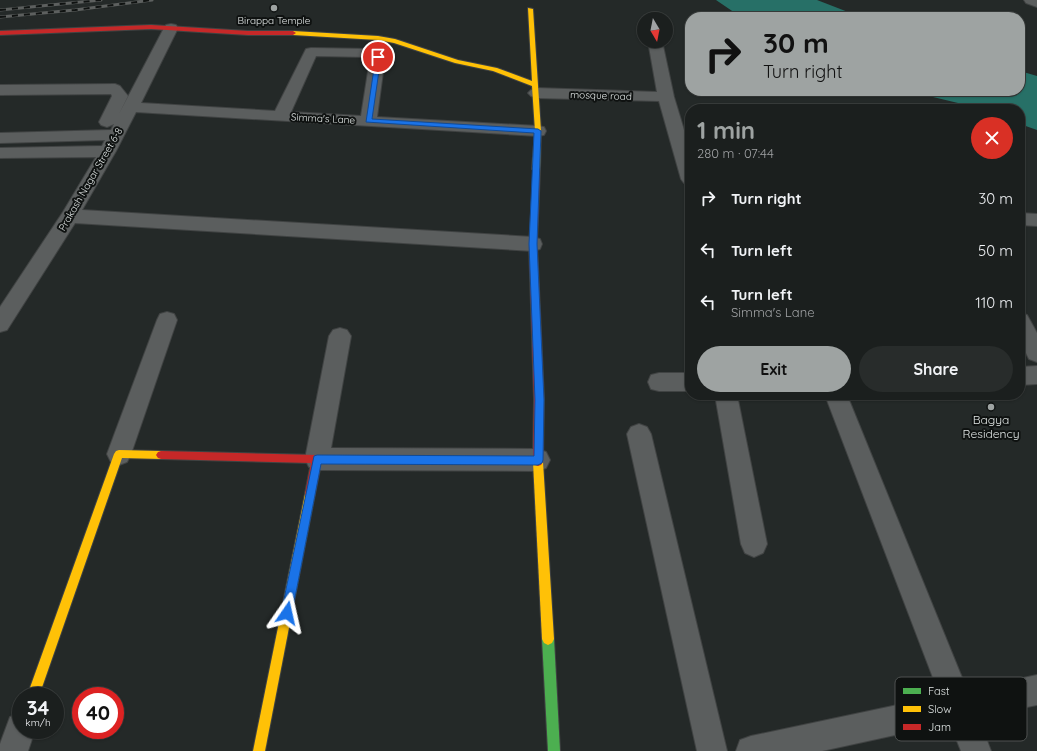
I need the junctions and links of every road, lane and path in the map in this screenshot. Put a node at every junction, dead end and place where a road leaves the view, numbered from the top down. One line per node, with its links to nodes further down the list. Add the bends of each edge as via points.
1 (1031, 0): 2 (street)
2 (1037, 3)
3 (530, 9): 7 (street)
4 (171, 28): 5 (street); 7 (street, via 378,38 395,41 457,62 495,69); 9 (street, Prakash Nagar Street 6-8)
5 (0, 33)
6 (656, 48): 10 (street)
7 (535, 89): 10 (street, mosque road); 13 (street)
8 (0, 90): 14 (street, via 115,89 120,96)
9 (131, 106): 11 (street, Simma's Lane); 14 (street, Prakash Nagar Street 6-8)
10 (673, 106): 18 (street)
11 (281, 115): 12 (street, Simma's Lane); 12 (street, via 310,52 372,53 378,57)
12 (368, 120): 13 (street, Simma's Lane)
13 (538, 131): 22 (street)
14 (108, 135): 15 (street); 16 (street, Prakash Nagar Street 6-8)
15 (0, 138)
16 (108, 151): 17 (street); 19 (street, Prakash Nagar Street 6-8)
17 (0, 153)
18 (685, 158)
19 (70, 216): 22 (street); 24 (street, Prakash Nagar Street 6-8)
20 (1025, 219): 21 (street)
21 (1037, 220)
22 (533, 244): 37 (street, via 539,400)
23 (167, 320): 35 (street)
24 (0, 324)
25 (1025, 330): 27 (street)
26 (340, 336): 36 (street)
27 (1037, 353)
28 (1037, 375): 29 (street)
29 (1025, 376)
30 (659, 382): 31 (street)
31 (685, 382)
32 (727, 400): 38 (street)
33 (838, 400): 39 (street)
34 (639, 434): 49 (street)
35 (119, 454): 36 (street); 40 (street)
36 (317, 459): 37 (street); 47 (street)
37 (538, 460): 48 (street)
38 (754, 544)
39 (947, 677)
40 (36, 687)
41 (1037, 690): 42 (street)
42 (1027, 692)
43 (895, 720): 50 (street)
44 (17, 739): 46 (street)
45 (972, 741): 51 (street)
46 (13, 751)
47 (259, 751)
48 (554, 751)
49 (712, 751)
50 (751, 751)
51 (976, 751)

